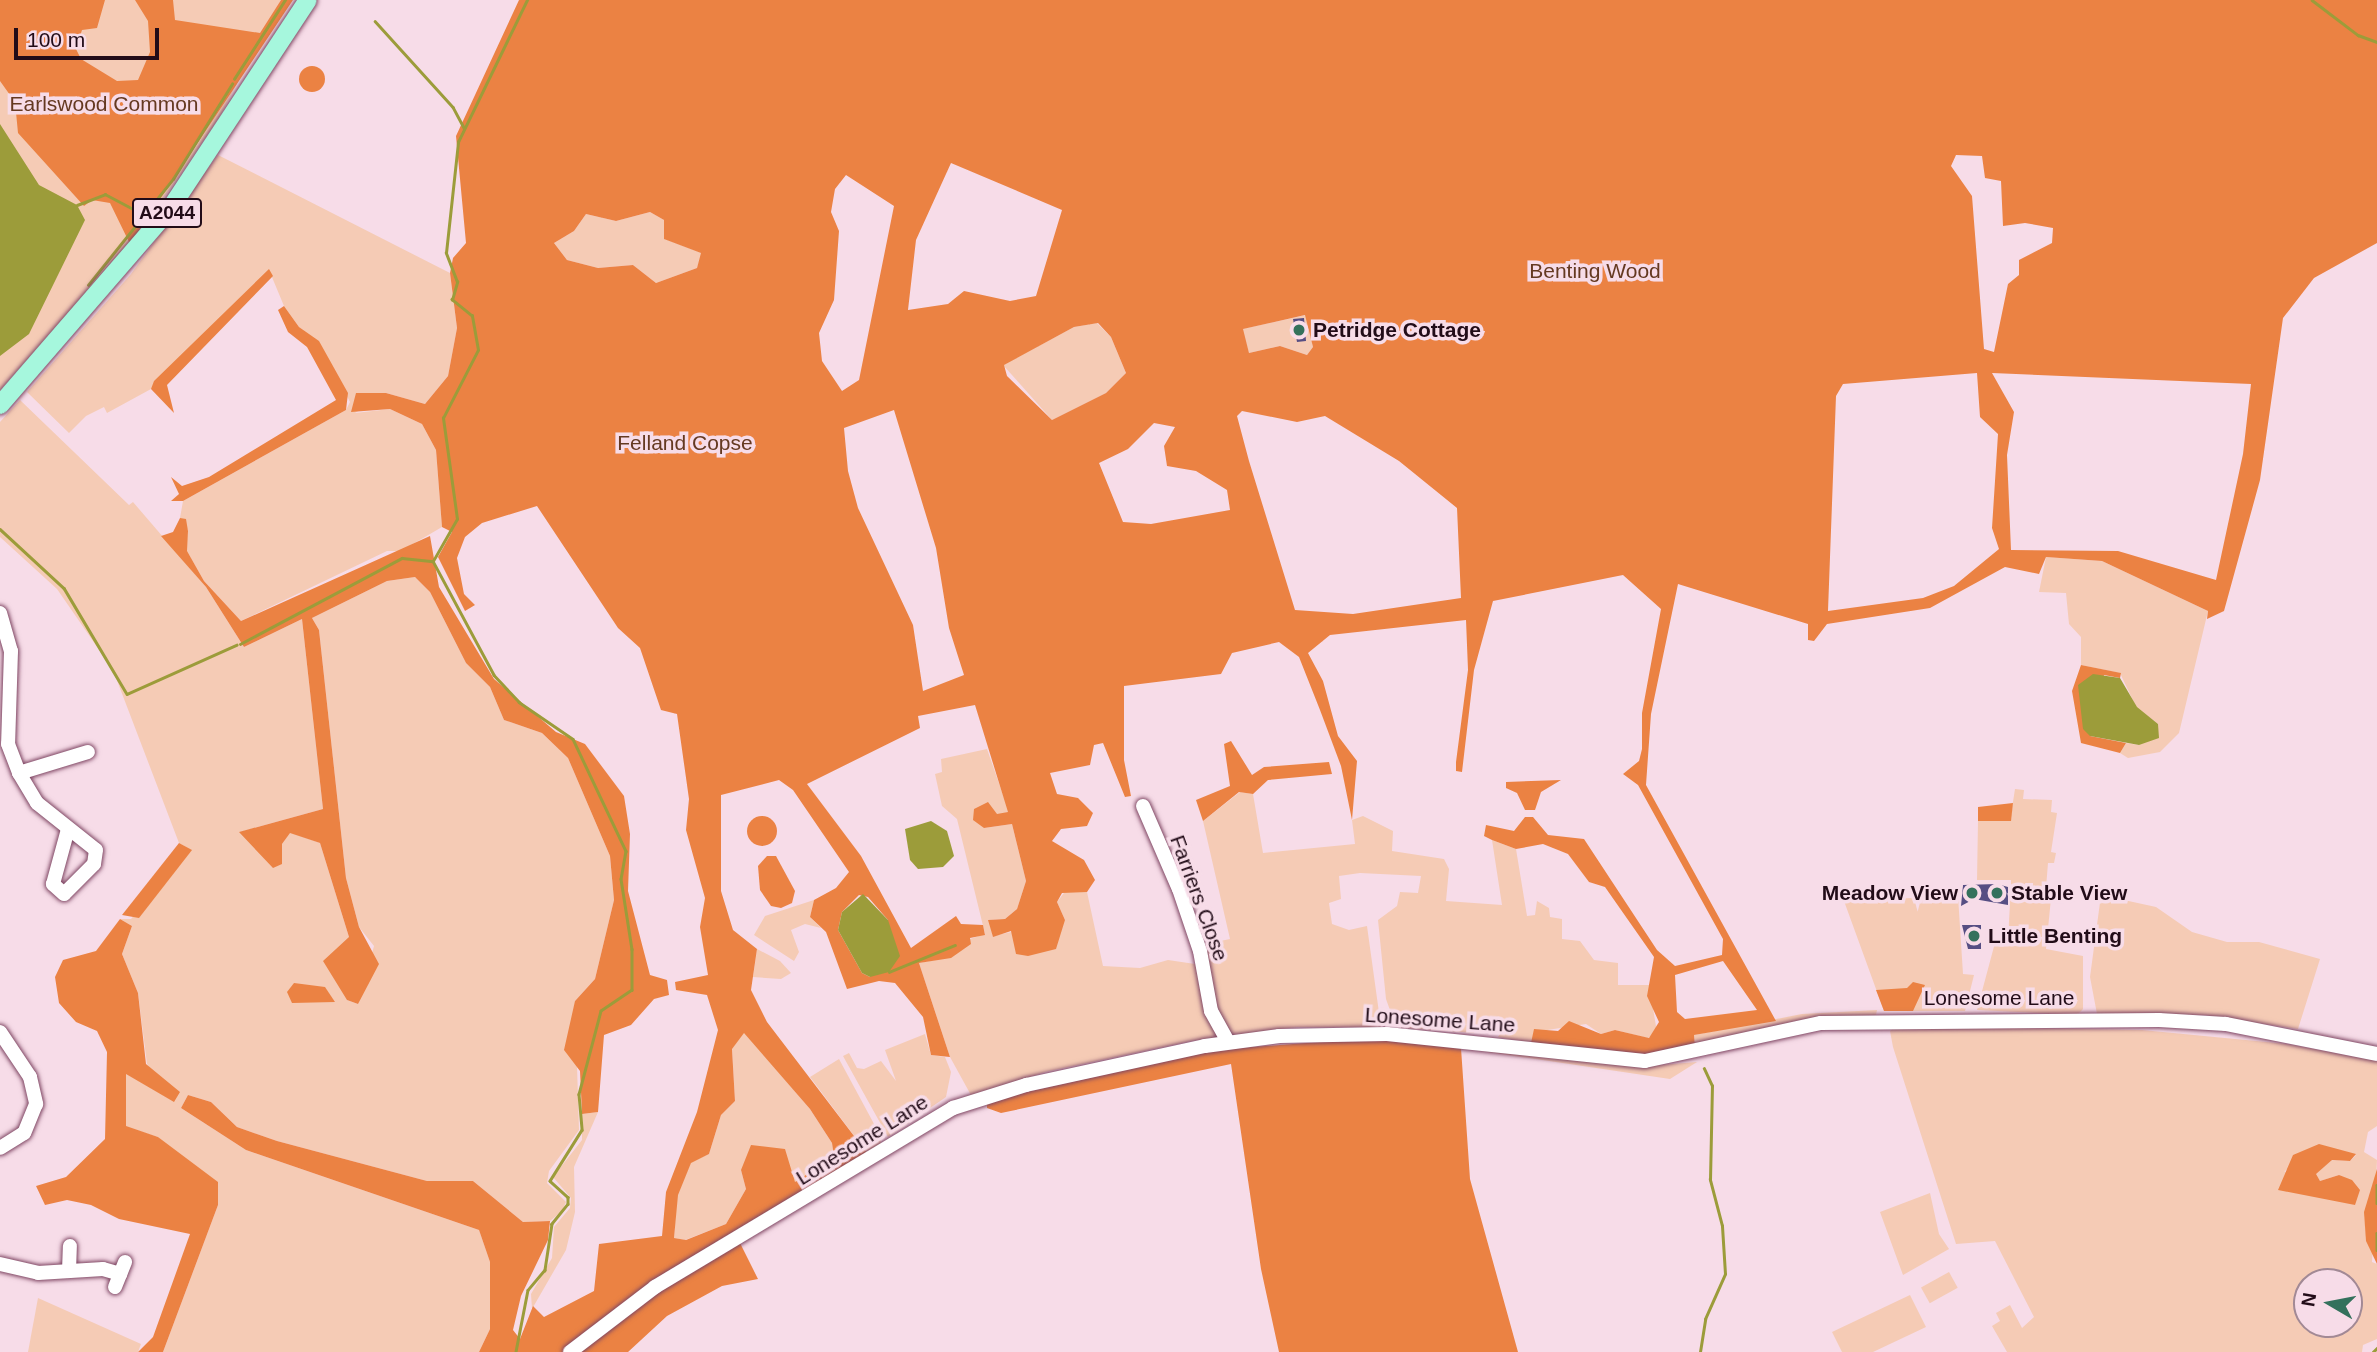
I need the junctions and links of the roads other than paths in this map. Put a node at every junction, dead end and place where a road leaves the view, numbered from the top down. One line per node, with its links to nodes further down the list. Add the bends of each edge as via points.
1 (308, 0): 2 (main road, A2044, via 170,209)
2 (0, 405)
3 (0, 613): 4 (street, via 11,651)
4 (4, 744): 6 (street)
5 (88, 752): 6 (street)
6 (19, 773): 8 (street, via 31,797)
7 (1143, 806): 10 (street, Farriers Close, via 1179,889 1200,951 1211,1011)
8 (68, 829)
9 (0, 1032): 12 (street, via 30,1077 37,1104 24,1133)
10 (1228, 1042): 11 (street, Lonesome Lane, via 1398,1035 1646,1061 1821,1023 2166,1020 2296,1035); 17 (street, Lonesome Lane, via 1026,1085 953,1108 655,1287)
11 (2377, 1054)
12 (0, 1148)
13 (70, 1246): 15 (street)
14 (0, 1265): 15 (street, via 38,1273)
15 (69, 1271): 16 (street)
16 (120, 1274)
17 (570, 1352)

